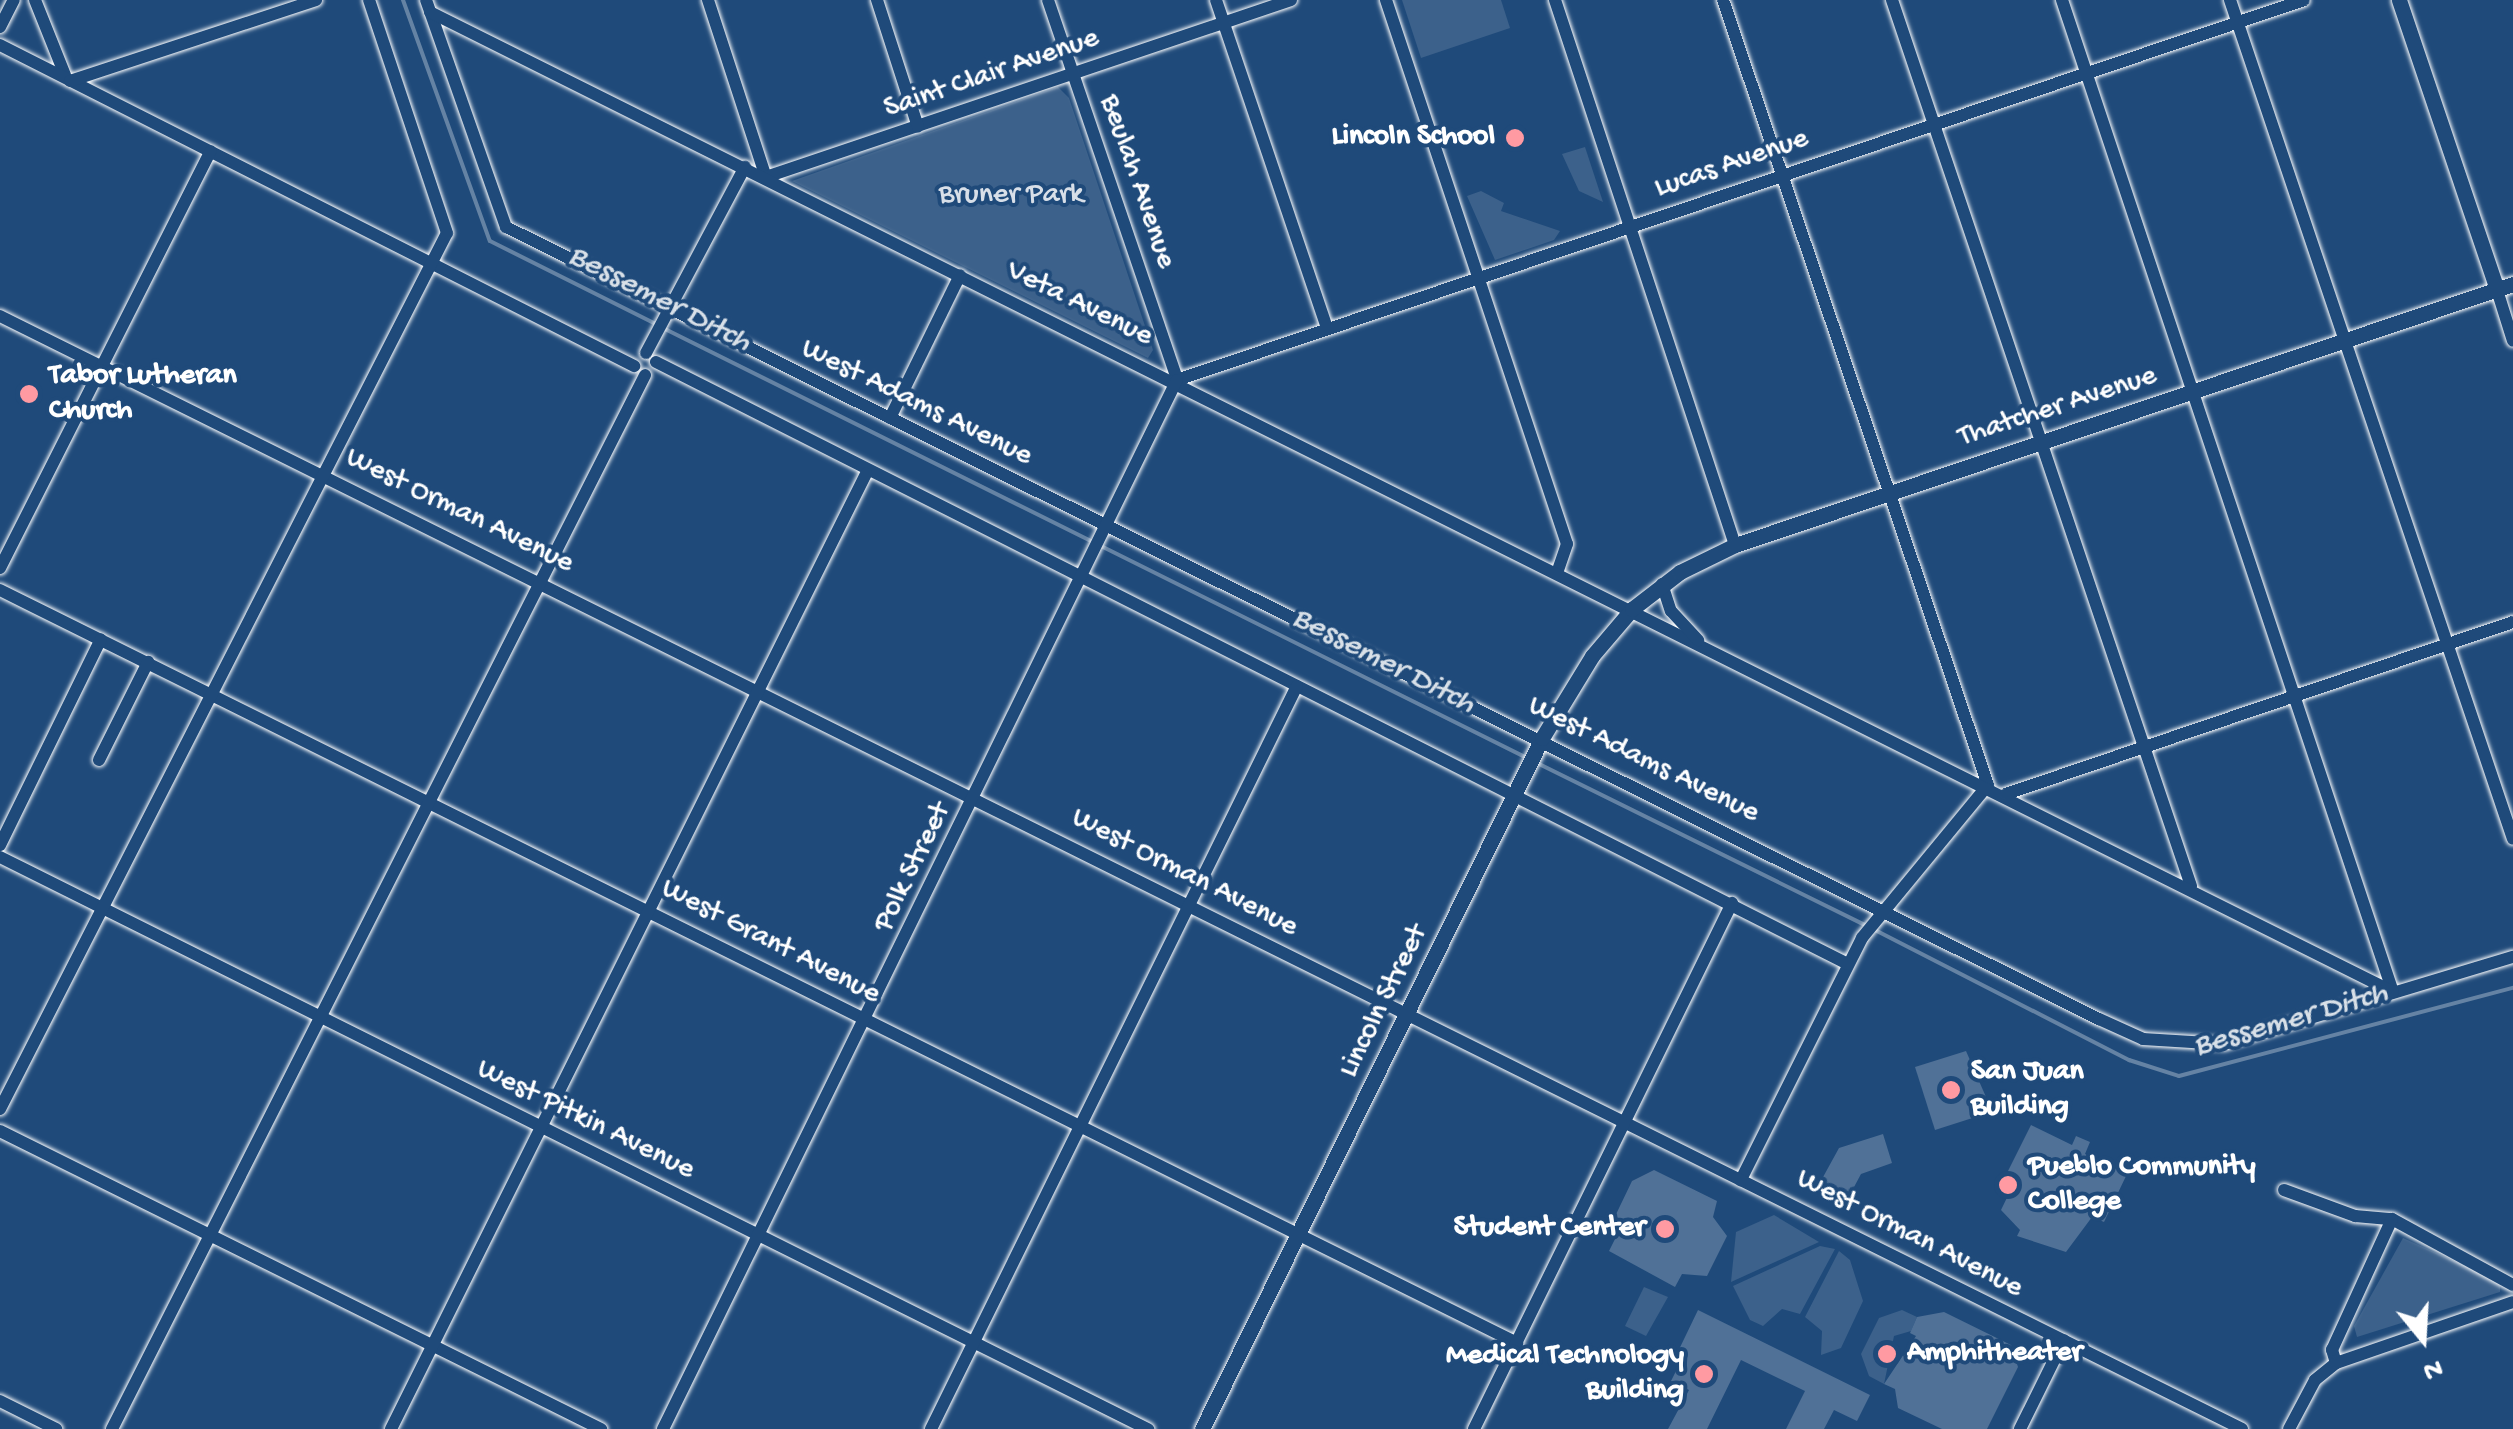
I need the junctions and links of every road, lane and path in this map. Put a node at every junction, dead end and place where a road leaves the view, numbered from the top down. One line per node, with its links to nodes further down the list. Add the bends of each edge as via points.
1 (14, 0): 21 (street)
2 (34, 0): 25 (street, via 53,59)
3 (316, 0): 25 (street)
4 (369, 0): 33 (street, via 447,233)
5 (708, 0): 31 (street)
6 (876, 0): 27 (street)
7 (1048, 0): 24 (street, Beulah Avenue)
8 (1216, 0): 20 (street)
9 (1291, 0): 20 (street, Saint Clair Avenue)
10 (1386, 0): 35 (street)
11 (1555, 0): 32 (street)
12 (1723, 0): 30 (street)
13 (1892, 0): 26 (street)
14 (2062, 0): 23 (street)
15 (2230, 0): 19 (street)
16 (2304, 0): 19 (street, Lucas Avenue)
17 (2399, 0): 36 (main road)
18 (428, 6): 29 (street, Veta Avenue); 38 (street, West Adams Avenue, via 506,227)
19 (2237, 22): 23 (street, Lucas Avenue); 40 (street)
20 (1224, 23): 24 (street, Saint Clair Avenue); 39 (street)
21 (0, 27)
22 (0, 45): 25 (street)
23 (2086, 73): 26 (street, Lucas Avenue); 45 (street)
24 (1072, 75): 27 (street, Saint Clair Avenue); 44 (street, Beulah Avenue)
25 (70, 81): 28 (street)
26 (1933, 124): 30 (street, Lucas Avenue); 47 (street)
27 (918, 127): 31 (street, Saint Clair Avenue)
28 (211, 151): 33 (street); 43 (street)
29 (745, 167): 31 (street, Veta Avenue); 38 (street)
30 (1781, 175): 32 (street, Lucas Avenue); 50 (street)
31 (766, 177): 34 (street, Veta Avenue)
32 (1629, 227): 35 (street, Lucas Avenue); 52 (street)
33 (432, 263): 42 (street, via 621,354); 48 (street)
34 (960, 275): 44 (street, Veta Avenue); 46 (street)
35 (1478, 277): 39 (street, Lucas Avenue); 54 (street, via 1567,544)
36 (2505, 287): 40 (main road, Thatcher Avenue); 41 (street)
37 (0, 316): 43 (street, West Orman Avenue)
38 (669, 316): 42 (street); 46 (street, West Adams Avenue)
39 (1327, 327): 44 (street, Lucas Avenue)
40 (2346, 340): 45 (main road, Thatcher Avenue); 62 (street)
41 (2513, 341)
42 (648, 360): 49 (street); 55 (street)
43 (102, 366): 48 (street, West Orman Avenue); 53 (street)
44 (1178, 380): 51 (street, Polk Street); 54 (street, Veta Avenue)
45 (2193, 392): 47 (main road, Thatcher Avenue); 68 (street)
46 (890, 418): 51 (street, West Adams Avenue)
47 (2042, 442): 50 (main road, Thatcher Avenue); 70 (street)
48 (324, 473): 55 (street, West Orman Avenue); 67 (street)
49 (866, 474): 56 (street); 66 (street)
50 (1889, 493): 52 (main road, Thatcher Avenue); 72 (street)
51 (1110, 530): 56 (street, Polk Street); 69 (street, West Adams Avenue)
52 (1736, 545): 57 (main road, Thatcher Avenue)
53 (0, 568)
54 (1558, 570): 59 (street, Veta Avenue)
55 (541, 581): 66 (street, West Orman Avenue); 76 (street)
56 (1084, 582): 65 (street); 75 (street, Polk Street)
57 (1662, 584): 59 (main road, Thatcher Avenue); 63 (street, Veta Avenue, via 1671,611)
58 (0, 590): 61 (street, West Grant Avenue)
59 (1632, 609): 63 (street, Veta Avenue); 69 (main road, Lincoln Street, via 1592,656)
60 (2513, 622): 62 (street)
61 (101, 639): 64 (street, West Grant Avenue); 78 (street)
62 (2447, 644): 68 (street); 77 (street)
63 (1704, 645): 72 (street, Veta Avenue)
64 (148, 662): 67 (street, West Grant Avenue); 71 (street)
65 (1297, 686): 73 (street); 81 (street)
66 (758, 690): 75 (street, West Orman Avenue); 84 (street)
67 (212, 693): 76 (street, West Grant Avenue); 83 (street)
68 (2294, 696): 70 (street); 88 (street)
69 (1540, 745): 73 (main road, Lincoln Street); 85 (street, West Adams Avenue)
70 (2144, 747): 74 (street); 80 (street)
71 (99, 760)
72 (1988, 785): 74 (street, Veta Avenue); 85 (street)
73 (1519, 790): 82 (street); 89 (main road, Lincoln Street)
74 (2006, 794): 80 (street, Veta Avenue)
75 (976, 798): 81 (street, West Orman Avenue); 91 (street, Polk Street)
76 (430, 799): 84 (street, West Grant Avenue); 90 (street)
77 (2513, 840)
78 (0, 844)
79 (0, 858): 83 (street, West Pitkin Avenue)
80 (2191, 886): 88 (street, Veta Avenue)
81 (1190, 903): 89 (street, West Orman Avenue); 94 (street)
82 (1732, 903): 87 (street); 93 (street)
83 (102, 908): 90 (street, West Pitkin Avenue); 92 (street)
84 (649, 910): 91 (street, West Grant Avenue); 95 (street)
85 (1881, 915): 87 (street); 88 (street, West Adams Avenue, via 2159,1041 2224,1044)
86 (2513, 957): 88 (street, West Adams Avenue)
87 (1848, 964): 97 (street)
88 (2393, 992)
89 (1411, 1015): 93 (street, West Orman Avenue); 101 (main road, Lincoln Street)
90 (320, 1016): 95 (street, West Pitkin Avenue); 100 (street)
91 (866, 1020): 94 (street, West Grant Avenue); 102 (street, Polk Street)
92 (0, 1109)
93 (1626, 1122): 97 (street, West Orman Avenue); 107 (street)
94 (1081, 1124): 101 (street, West Grant Avenue); 106 (street)
95 (541, 1127): 102 (street, West Pitkin Avenue); 108 (street)
96 (0, 1130): 100 (street)
97 (1742, 1180): 105 (street, West Orman Avenue)
98 (2284, 1190): 99 (street, via 2355,1216)
99 (2392, 1220): 103 (street); 109 (street, via 2332,1350)
100 (210, 1235): 108 (street); 112 (street)
101 (1298, 1235): 107 (street, West Grant Avenue); 118 (main road, Lincoln Street)
102 (759, 1236): 106 (street, West Pitkin Avenue); 115 (street, Polk Street)
103 (2513, 1285)
104 (2513, 1302): 109 (street)
105 (2064, 1340): 120 (street); 121 (street, West Orman Avenue)
106 (974, 1342): 116 (street); 117 (street, West Pitkin Avenue)
107 (1517, 1342): 119 (street)
108 (432, 1346): 113 (street); 114 (street)
109 (2336, 1363): 122 (street, via 2315,1380)
110 (0, 1401): 111 (street)
111 (56, 1429)
112 (112, 1429)
113 (391, 1429)
114 (601, 1429)
115 (663, 1429)
116 (931, 1429)
117 (1148, 1429)
118 (1202, 1429)
119 (1474, 1429)
120 (2020, 1429)
121 (2242, 1429)
122 (2289, 1429)

